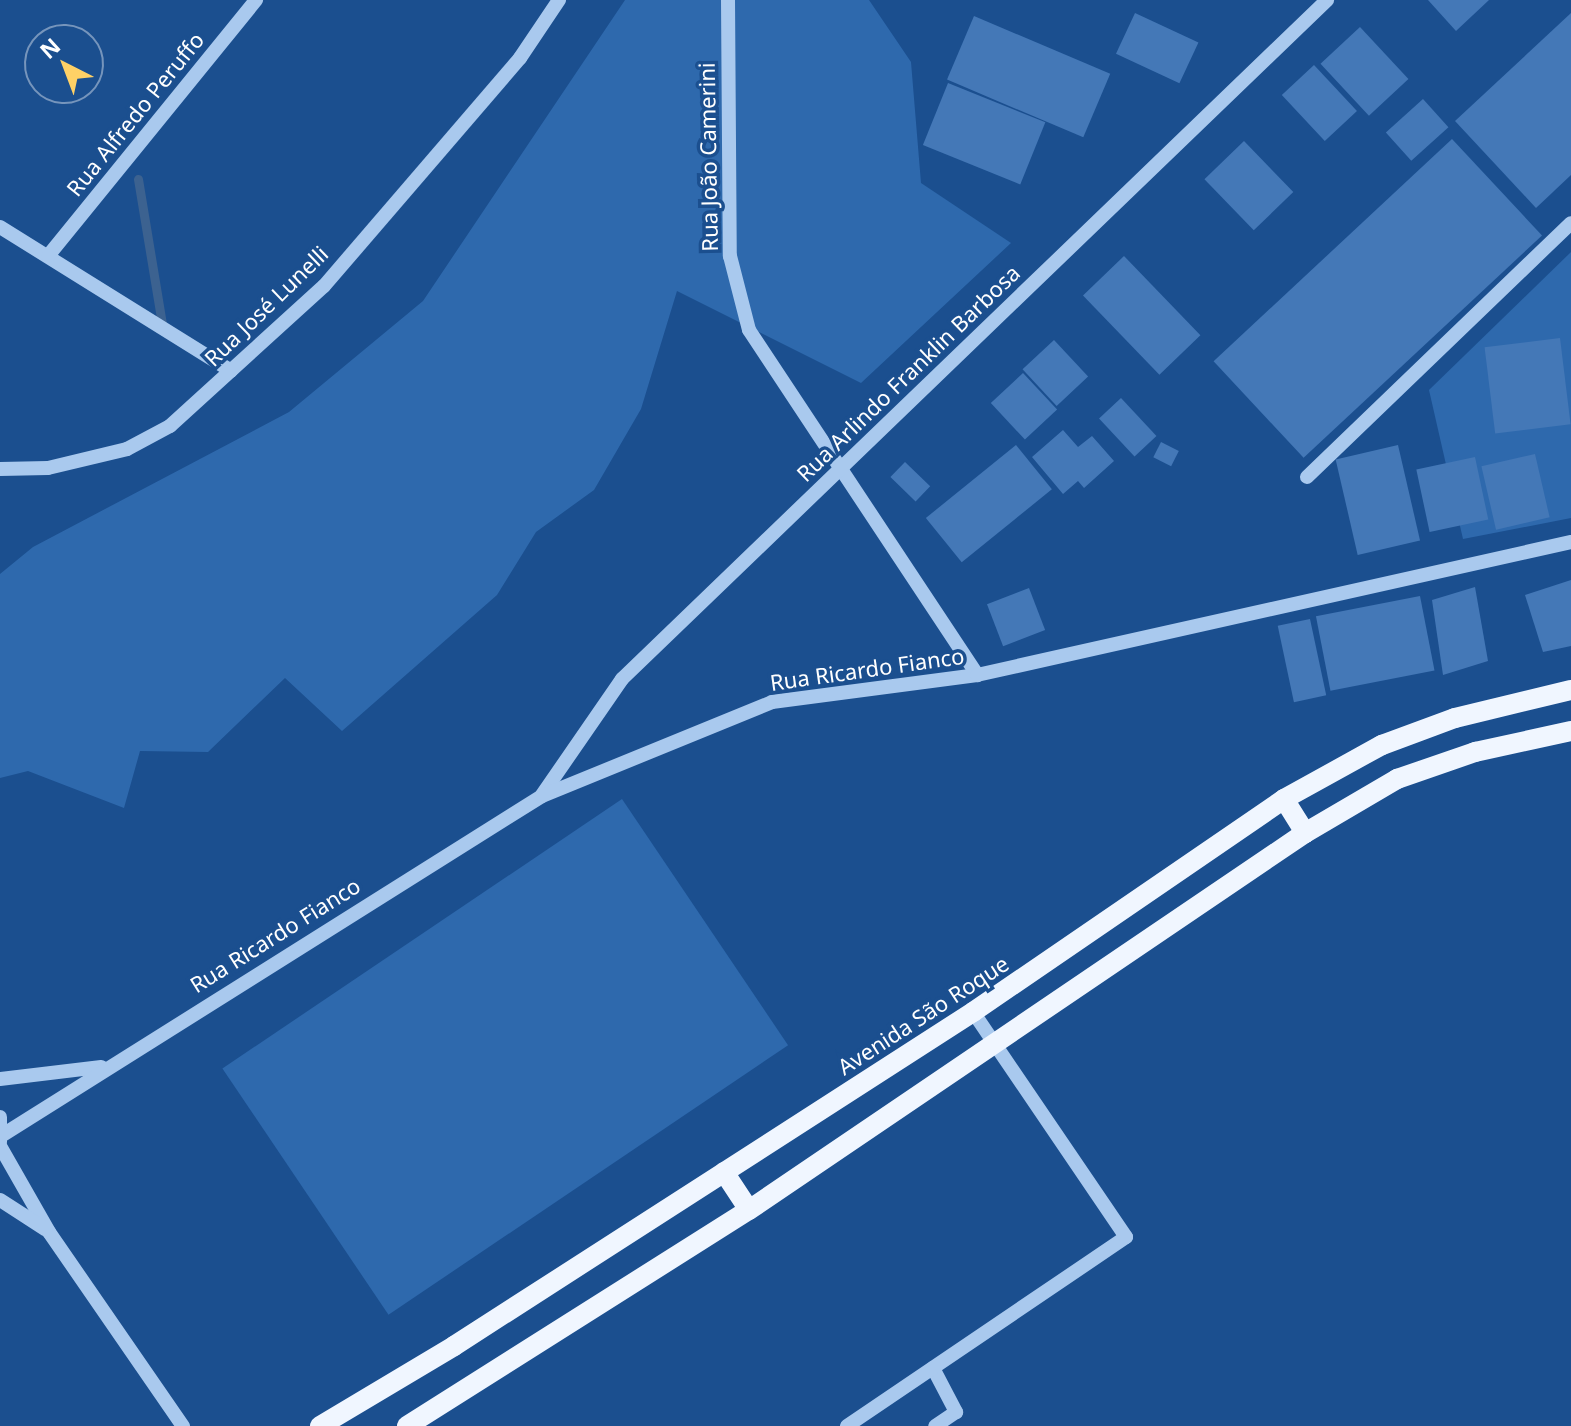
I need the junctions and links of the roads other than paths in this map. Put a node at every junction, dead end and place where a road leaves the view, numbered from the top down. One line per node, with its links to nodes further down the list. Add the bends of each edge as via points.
1 (256, 0): 7 (street, Rua Alfredo Peruffo)
2 (559, 0): 8 (street, Rua José Lunelli, via 520,58 324,286)
3 (728, 0): 9 (street, Rua João Camerini, via 730,256 749,330)
4 (1327, 0): 9 (street, Rua Arlindo Franklin Barbosa)
5 (1571, 223): 11 (street)
6 (0, 227): 7 (street)
7 (48, 256): 8 (street)
8 (231, 371): 10 (street, Rua José Lunelli, via 170,426 127,449 48,468)
9 (842, 468): 13 (street, Rua João Camerini); 16 (street, Rua Arlindo Franklin Barbosa, via 622,679)
10 (0, 469)
11 (1307, 477)
12 (1571, 542): 13 (street, Rua Ricardo Fianco)
13 (977, 675): 16 (street, Rua Ricardo Fianco, via 772,702)
14 (1571, 690): 17 (main road, Avenida São Roque, via 1455,718 1382,745)
15 (1571, 731): 18 (main road, via 1475,752 1397,779)
16 (542, 796): 21 (street, Rua Ricardo Fianco)
17 (1284, 799): 18 (main road); 19 (main road, Avenida São Roque)
18 (1305, 833): 20 (main road)
19 (973, 1012): 20 (street); 25 (main road, Avenida São Roque)
20 (997, 1046): 27 (main road); 29 (street, via 1126,1237)
21 (106, 1066): 22 (street); 24 (street, Rua Ricardo Fianco)
22 (0, 1079)
23 (0, 1117): 24 (street)
24 (0, 1142): 28 (street)
25 (724, 1172): 27 (main road); 30 (main road, Avenida São Roque)
26 (0, 1200): 28 (street)
27 (749, 1210): 33 (main road)
28 (49, 1232): 31 (street)
29 (933, 1368): 34 (street); 35 (street, via 956,1412)
30 (342, 1420): 32 (main road, Avenida São Roque)
31 (183, 1426)
32 (320, 1426)
33 (407, 1426)
34 (847, 1426)
35 (935, 1426)

